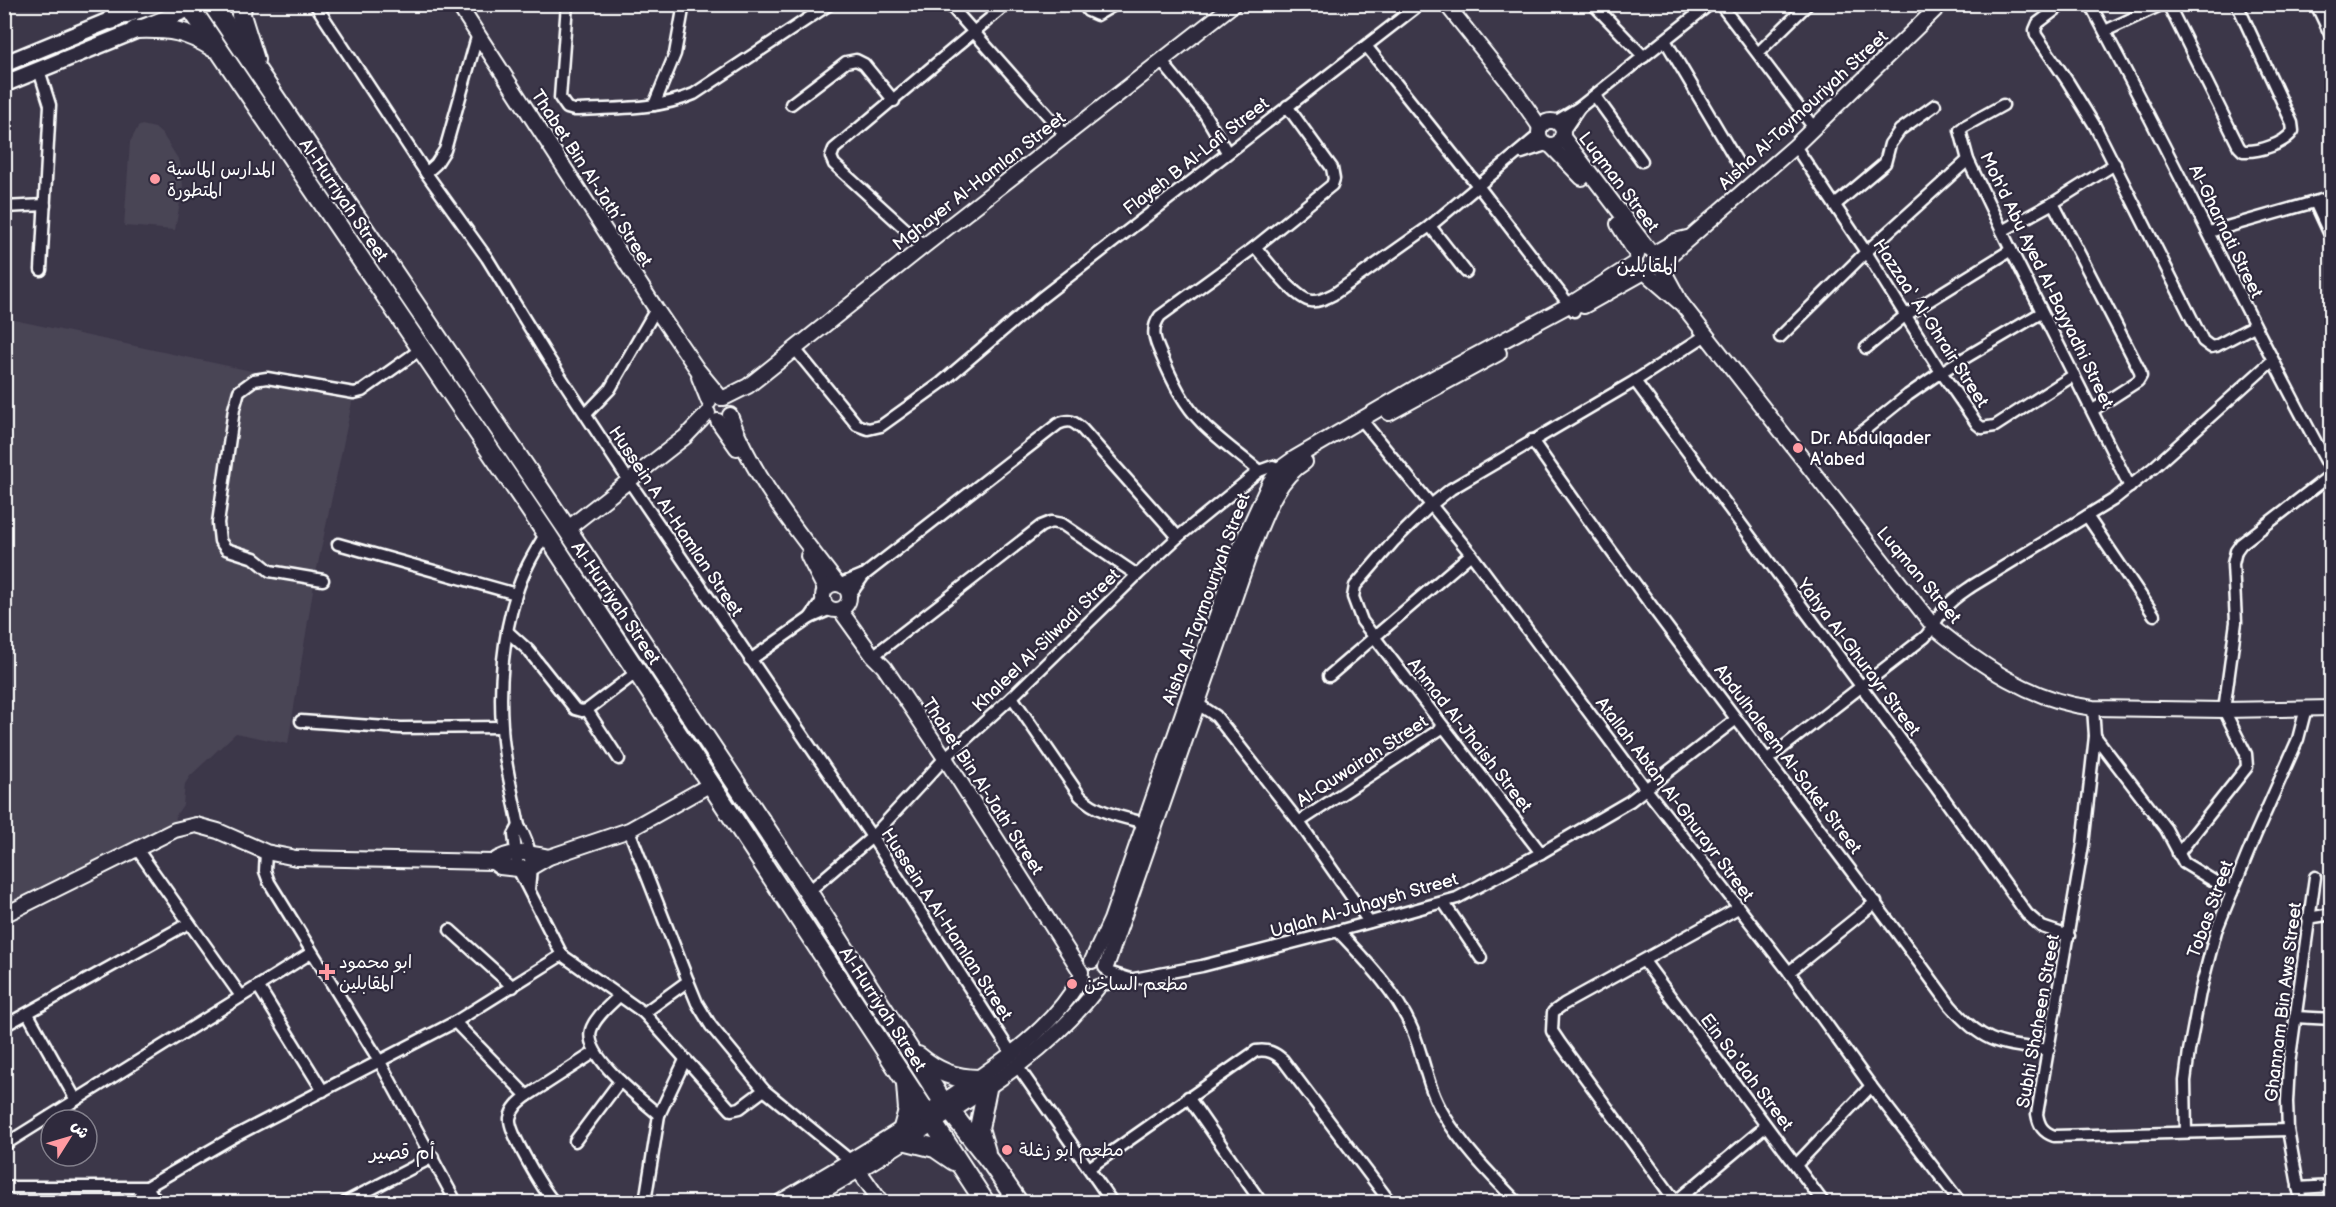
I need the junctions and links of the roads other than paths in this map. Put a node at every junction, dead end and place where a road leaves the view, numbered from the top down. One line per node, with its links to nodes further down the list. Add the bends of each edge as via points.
1 (125, 4): 29 (highway)
2 (158, 4): 29 (main road)
3 (212, 4): 43 (highway, Al-Hurriyah Street)
4 (242, 4): 43 (highway, via 241,15 255,53)
5 (315, 4): 61 (street, Hussein A Al-Hamlan Street)
6 (458, 4): 33 (street, Thabet Bin Al-Jath’ Street)
7 (567, 4): 48 (street, via 560,86 563,105 574,110)
8 (684, 4): 48 (street, via 675,54)
9 (830, 4): 48 (street, via 694,94)
10 (949, 4): 32 (street)
11 (1007, 4): 32 (street)
12 (1083, 4): 13 (street, via 1097,15)
13 (1116, 4)
14 (1234, 4): 40 (street, Mghayer Al-Hamlan Street)
15 (1420, 4): 36 (street, Flayeh B Al-Lafi Street)
16 (1446, 4): 53 (street, Luqman Street)
17 (1457, 4): 53 (street, Luqman Street)
18 (1593, 4): 39 (street)
19 (1710, 4): 35 (street)
20 (1720, 4): 38 (street)
21 (1808, 4): 38 (street)
22 (1941, 4): 52 (street, Aisha Al-Taymouriyah Street)
23 (2063, 4): 59 (street, via 2038,23 2036,35)
24 (2090, 4): 31 (street, Al-Gharnati Street)
25 (2165, 4): 26 (street, via 2239,147 2251,152 2284,140 2293,131); 31 (street)
26 (2237, 4)
27 (2316, 4): 34 (street)
28 (194, 6): 30 (main road); 37 (highway, Al-Hurriyah Street)
29 (111, 20): 41 (main road)
30 (136, 29): 37 (highway, via 177,30); 42 (main road)
31 (2105, 31): 71 (street, Al-Gharnati Street)
32 (974, 33): 46 (street); 54 (street)
33 (477, 37): 61 (street, via 445,150); 81 (street, Thabet Bin Al-Jath’ Street)
34 (2331, 38)
35 (1665, 40): 39 (street); 60 (street)
36 (1367, 47): 51 (street, Flayeh B Al-Lafi Street); 62 (street)
37 (220, 51): 88 (highway, Al-Hurriyah Street)
38 (1758, 53): 52 (street)
39 (1644, 57): 45 (street)
40 (1162, 62): 54 (street, Mghayer Al-Hamlan Street); 56 (street, via 1204,113)
41 (4, 64)
42 (39, 70): 44 (main road); 66 (street, via 50,105)
43 (256, 71): 107 (highway, Al-Hurriyah Street)
44 (4, 84)
45 (1595, 96): 53 (street); 58 (street)
46 (894, 101): 47 (street, via 864,64 856,60 846,62); 73 (street, via 834,149 831,157)
47 (791, 104)
48 (654, 105)
49 (1935, 105): 67 (street, via 1900,130 1890,144 1885,163)
50 (2003, 105): 57 (street, Moh'd Abu Ayed Al-Bayyadhi Street, via 1960,130)
51 (1287, 106): 56 (street, Flayeh B Al-Lafi Street); 74 (street, via 1332,168 1334,180)
52 (1814, 128): 55 (street, Aisha Al-Taymouriyah Street)
53 (1550, 133): 62 (street); 77 (street, Luqman Street, via 1570,164)
54 (1065, 136): 73 (street, Mghayer Al-Hamlan Street)
55 (1795, 146): 67 (street, Hazzaa‘ Al-Ghrair Street); 77 (street, Aisha Al-Taymouriyah Street, via 1678,250)
56 (1227, 152): 89 (street, Flayeh B Al-Lafi Street, via 1024,312 941,383 880,426 868,429 857,425)
57 (1968, 160): 70 (street, Moh'd Abu Ayed Al-Bayyadhi Street); 76 (street)
58 (1642, 161)
59 (2115, 164): 65 (street); 84 (street, via 2203,341 2216,346)
60 (1739, 165)
61 (426, 173): 96 (street, Hussein A Al-Hamlan Street, via 487,258)
62 (1479, 187): 69 (street); 80 (street)
63 (2331, 197): 64 (street)
64 (2315, 202): 71 (street); 72 (street)
65 (2053, 203): 70 (street); 95 (street, via 2141,376)
66 (45, 205): 68 (street); 78 (street)
67 (1835, 205): 76 (street, Hazzaa‘ Al-Ghrair Street)
68 (4, 207)
69 (1430, 226): 74 (street, via 1320,300 1306,299 1294,291); 79 (street)
70 (2002, 231): 75 (street, Moh'd Abu Ayed Al-Bayyadhi Street)
71 (2209, 232): 84 (street, Al-Gharnati Street)
72 (2331, 239)
73 (924, 246): 89 (street, Mghayer Al-Hamlan Street)
74 (1255, 247): 100 (street, via 1160,316 1153,328 1175,385 1201,422)
75 (2011, 250): 82 (street, Moh'd Abu Ayed Al-Bayyadhi Street); 83 (street)
76 (1866, 252): 83 (street, Hazzaa‘ Al-Ghrair Street); 86 (street)
77 (1649, 262): 80 (street, Aisha Al-Taymouriyah Street); 85 (street, Luqman Street)
78 (41, 270)
79 (1466, 272)
80 (1571, 308): 97 (street, Aisha Al-Taymouriyah Street)
81 (656, 309): 94 (street, Thabet Bin Al-Jath’ Street); 96 (street, via 610,389)
82 (2041, 313): 91 (street); 92 (street, Moh'd Abu Ayed Al-Bayyadhi Street)
83 (1906, 315): 87 (street); 91 (street, Hazzaa‘ Al-Ghrair Street)
84 (2254, 326): 90 (street, Al-Gharnati Street)
85 (1706, 335): 93 (street); 117 (street, Luqman Street)
86 (1780, 337)
87 (1866, 348)
88 (422, 349): 108 (highway, Al-Hurriyah Street); 113 (street, via 362,392 267,378 254,380 239,391 220,511 220,541 226,549 254,558 270,571)
89 (795, 349): 94 (street, Mghayer Al-Hamlan Street)
90 (2272, 361): 102 (street, Al-Gharnati Street); 104 (street)
91 (1941, 372): 92 (street, Hazzaa‘ Al-Ghrair Street, via 1970,417 1988,428); 98 (street)
92 (2074, 375): 95 (street, Moh'd Abu Ayed Al-Bayyadhi Street)
93 (1635, 381): 99 (street); 124 (street, Yahya Al-Ghurayr Street)
94 (719, 409): 103 (street, Mghayer Al-Hamlan Street); 115 (street, Thabet Bin Al-Jath’ Street)
95 (2093, 410): 104 (street, Moh'd Abu Ayed Al-Bayyadhi Street)
96 (586, 414): 103 (street, Hussein A Al-Hamlan Street)
97 (1363, 422): 101 (street, Aisha Al-Taymouriyah Street); 105 (street, Atallah Abtan Al-Ghurayr Street)
98 (1857, 436)
99 (1532, 440): 105 (street); 132 (street, Abdulhaleem Al-Saket Street)
100 (1259, 471): 101 (street, via 1273,466); 109 (street, Khaleel Al-Silwadi Street)
101 (1285, 471): 126 (street, Aisha Al-Taymouriyah Street, via 1251,550); 143 (street, Aisha Al-Taymouriyah Street, via 1265,491 1242,543)
102 (2331, 473): 131 (street, via 2236,551 2236,622)
103 (629, 482): 107 (street, Mghayer Al-Hamlan Street); 121 (street, Hussein A Al-Hamlan Street)
104 (2130, 487): 106 (street)
105 (1431, 505): 111 (street, Atallah Abtan Al-Ghurayr Street); 119 (street, via 1355,586 1356,609)
106 (2086, 516): 116 (street); 117 (street, via 1972,586 1943,610)
107 (567, 529): 157 (highway, Al-Hurriyah Street)
108 (546, 533): 114 (street); 122 (highway, Al-Hurriyah Street)
109 (1178, 537): 112 (street, Khaleel Al-Silwadi Street); 115 (street, via 1082,429 1073,421 1066,421)
110 (338, 544): 114 (street)
111 (1471, 554): 119 (street); 141 (street, Atallah Abtan Al-Ghurayr Street)
112 (1137, 575): 120 (street, via 1062,524 1051,522); 125 (street, Khaleel Al-Silwadi Street)
113 (323, 580)
114 (516, 594): 118 (street)
115 (837, 597): 120 (street, Thabet Bin Al-Jath’ Street); 121 (street)
116 (2154, 615)
117 (1934, 627): 124 (street); 127 (street, Luqman Street, via 1966,653 2022,687 2058,702)
118 (507, 631): 130 (street, via 528,650 576,709); 134 (street)
119 (1373, 636): 123 (street); 135 (street, Ahmad Al-Jhaish Street)
120 (876, 654): 137 (street, Thabet Bin Al-Jath’ Street)
121 (750, 660): 146 (street, Hussein A Al-Hamlan Street)
122 (637, 672): 130 (street); 140 (highway, Al-Hurriyah Street)
123 (1329, 676)
124 (1861, 687): 139 (street); 169 (street, Yahya Al-Ghurayr Street, via 2027,914 2042,927)
125 (1012, 697): 137 (street, Khaleel Al-Silwadi Street); 143 (street, via 1088,804)
126 (1198, 704): 142 (street, via 1216,716); 175 (street, Aisha Al-Taymouriyah Street)
127 (2093, 708): 131 (street, Luqman Street); 136 (street, Subhi Shaheen Street)
128 (2306, 708): 129 (street, Luqman Street); 131 (street, Luqman Street); 158 (street, Tobas Street, via 2298,739)
129 (2331, 708)
130 (586, 710): 138 (street)
131 (2224, 710): 152 (street, via 2248,758 2247,767)
132 (1736, 720): 139 (street, Abdulhaleem Al-Saket Street); 141 (street, Uqlah Al-Juhaysh Street)
133 (300, 721): 134 (street, via 401,728)
134 (502, 728): 144 (street)
135 (1443, 728): 142 (street, Al-Quwairah Street); 150 (street, Ahmad Al-Jhaish Street)
136 (2095, 736): 152 (street, via 2166,829); 169 (street, Subhi Shaheen Street)
137 (945, 758): 146 (street, Khaleel Al-Silwadi Street); 174 (street, Thabet Bin Al-Jath’ Street, via 1052,924)
138 (619, 759)
139 (1768, 759): 159 (street, Abdulhaleem Al-Saket Street)
140 (711, 784): 145 (street); 196 (highway, Al-Hurriyah Street)
141 (1646, 789): 150 (street, Uqlah Al-Juhaysh Street); 161 (street, Atallah Abtan Al-Ghurayr Street)
142 (1299, 822): 165 (street)
143 (1145, 823): 174 (street, Aisha Al-Taymouriyah Street, via 1111,920)
144 (519, 826): 149 (street); 151 (street, via 514,835)
145 (629, 830): 153 (street); 178 (street)
146 (872, 837): 157 (street, Khaleel Al-Silwadi Street); 194 (street, Hussein A Al-Hamlan Street)
147 (136, 849): 148 (street, via 175,830 196,825); 163 (street); 166 (street)
148 (266, 852): 154 (street, via 296,858); 170 (street, via 267,877)
149 (530, 852): 151 (street); 153 (street); 155 (street)
150 (1540, 853): 160 (street, Uqlah Al-Juhaysh Street)
151 (515, 854): 154 (street); 155 (street)
152 (2178, 854): 158 (street, via 2184,863)
153 (549, 857): 155 (street)
154 (493, 862): 155 (street, via 500,867)
155 (525, 868): 171 (street, via 529,889)
156 (2315, 877): 164 (street, Ghannam Bin Aws Street)
157 (808, 892): 190 (highway, Al-Hurriyah Street)
158 (2232, 892): 210 (street, Tobas Street, via 2216,931 2200,992 2185,1081)
159 (1876, 902): 176 (street); 191 (street, Abdulhaleem Al-Saket Street, via 1950,1005 1978,1033 1992,1040)
160 (1444, 903): 165 (street, Uqlah Al-Juhaysh Street); 172 (street)
161 (1738, 908): 173 (street); 176 (street, Atallah Abtan Al-Ghurayr Street)
162 (2331, 914): 164 (street)
163 (4, 915)
164 (2308, 918): 186 (street, Ghannam Bin Aws Street)
165 (1369, 922): 168 (street, Uqlah Al-Juhaysh Street)
166 (189, 923): 182 (street); 185 (street)
167 (450, 930): 181 (street)
168 (1338, 931): 177 (street, Uqlah Al-Juhaysh Street); 239 (street, via 1377,973 1406,1015 1443,1114 1469,1150)
169 (2069, 936): 191 (street, Subhi Shaheen Street)
170 (311, 953): 179 (street); 195 (street)
171 (562, 955): 181 (street); 183 (street)
172 (1481, 958)
173 (1644, 961): 208 (street, Ein Sa‘dah Street); 224 (street, via 1557,1007 1552,1031)
174 (1085, 968): 175 (street, via 1097,961); 180 (street, via 1087,986); 194 (street, Aisha Al-Taymouriyah Street, via 1073,993)
175 (1107, 969): 177 (street, Uqlah Al-Juhaysh Street); 180 (street, via 1108,977)
176 (1789, 972): 199 (street, Atallah Abtan Al-Ghurayr Street)
177 (1133, 980): 180 (street, Uqlah Al-Juhaysh Street)
178 (688, 981): 184 (street); 200 (street, via 711,1026)
179 (258, 986): 182 (street); 201 (street)
180 (1100, 986): 194 (street, via 1068,1023)
181 (513, 987): 188 (street)
182 (241, 996): 204 (street)
183 (618, 997): 184 (street); 192 (street, via 590,1033)
184 (644, 1013): 193 (street)
185 (28, 1014): 189 (street); 204 (street)
186 (2295, 1017): 187 (street); 209 (street, Ghannam Bin Aws Street, via 2289,1064)
187 (2331, 1019)
188 (455, 1022): 195 (street); 202 (street)
189 (4, 1026)
190 (908, 1048): 198 (highway, via 945,1074); 205 (highway, Al-Hurriyah Street)
191 (2049, 1050): 210 (street, Subhi Shaheen Street, via 2037,1114 2048,1134)
192 (595, 1052): 197 (street); 202 (street)
193 (685, 1060): 200 (street, via 731,1110); 206 (street)
194 (1015, 1060): 198 (street); 218 (street, Hussein A Al-Hamlan Street)
195 (380, 1062): 201 (street); 214 (street)
196 (906, 1079): 207 (highway, Al-Hurriyah Street); 211 (highway, via 909,1100)
197 (620, 1081): 206 (street); 212 (street)
198 (983, 1084): 205 (street); 215 (highway, via 979,1128)
199 (1871, 1086): 216 (street); 241 (street, Atallah Abtan Al-Ghurayr Street)
200 (764, 1090): 217 (street)
201 (323, 1091): 222 (street)
202 (527, 1096): 229 (street, via 513,1110 510,1126)
203 (1188, 1097): 218 (street); 237 (street); 238 (street, via 1256,1051 1277,1055)
204 (76, 1100): 213 (street)
205 (947, 1107): 207 (street); 215 (highway, Al-Hurriyah Street)
206 (659, 1115): 230 (street)
207 (931, 1117): 211 (street); 219 (highway, Al-Hurriyah Street)
208 (1766, 1126): 216 (street, Ein Sa‘dah Street); 224 (street)
209 (2288, 1130): 210 (street, Subhi Shaheen Street); 223 (street, Ghannam Bin Aws Street)
210 (2186, 1132)
211 (905, 1134): 217 (street); 219 (highway, via 935,1148)
212 (575, 1141)
213 (4, 1145)
214 (433, 1157): 227 (street); 228 (street)
215 (992, 1164): 235 (highway, Al-Hurriyah Street)
216 (1796, 1165): 240 (street, Ein Sa‘dah Street)
217 (855, 1166): 231 (street); 232 (street); 233 (street)
218 (1089, 1168): 236 (street, Hussein A Al-Hamlan Street)
219 (964, 1170): 234 (highway, Al-Hurriyah Street)
220 (2331, 1186): 223 (street)
221 (4, 1187): 222 (street)
222 (147, 1187): 225 (street); 226 (street)
223 (2298, 1188): 242 (street, Ghannam Bin Aws Street)
224 (1676, 1202)
225 (134, 1203)
226 (157, 1203)
227 (346, 1203)
228 (456, 1203)
229 (554, 1203)
230 (645, 1203)
231 (780, 1203)
232 (803, 1203)
233 (881, 1203)
234 (986, 1203)
235 (1018, 1203)
236 (1112, 1203)
237 (1261, 1203)
238 (1390, 1203)
239 (1517, 1203)
240 (1823, 1203)
241 (1960, 1203)
242 (2301, 1203)

